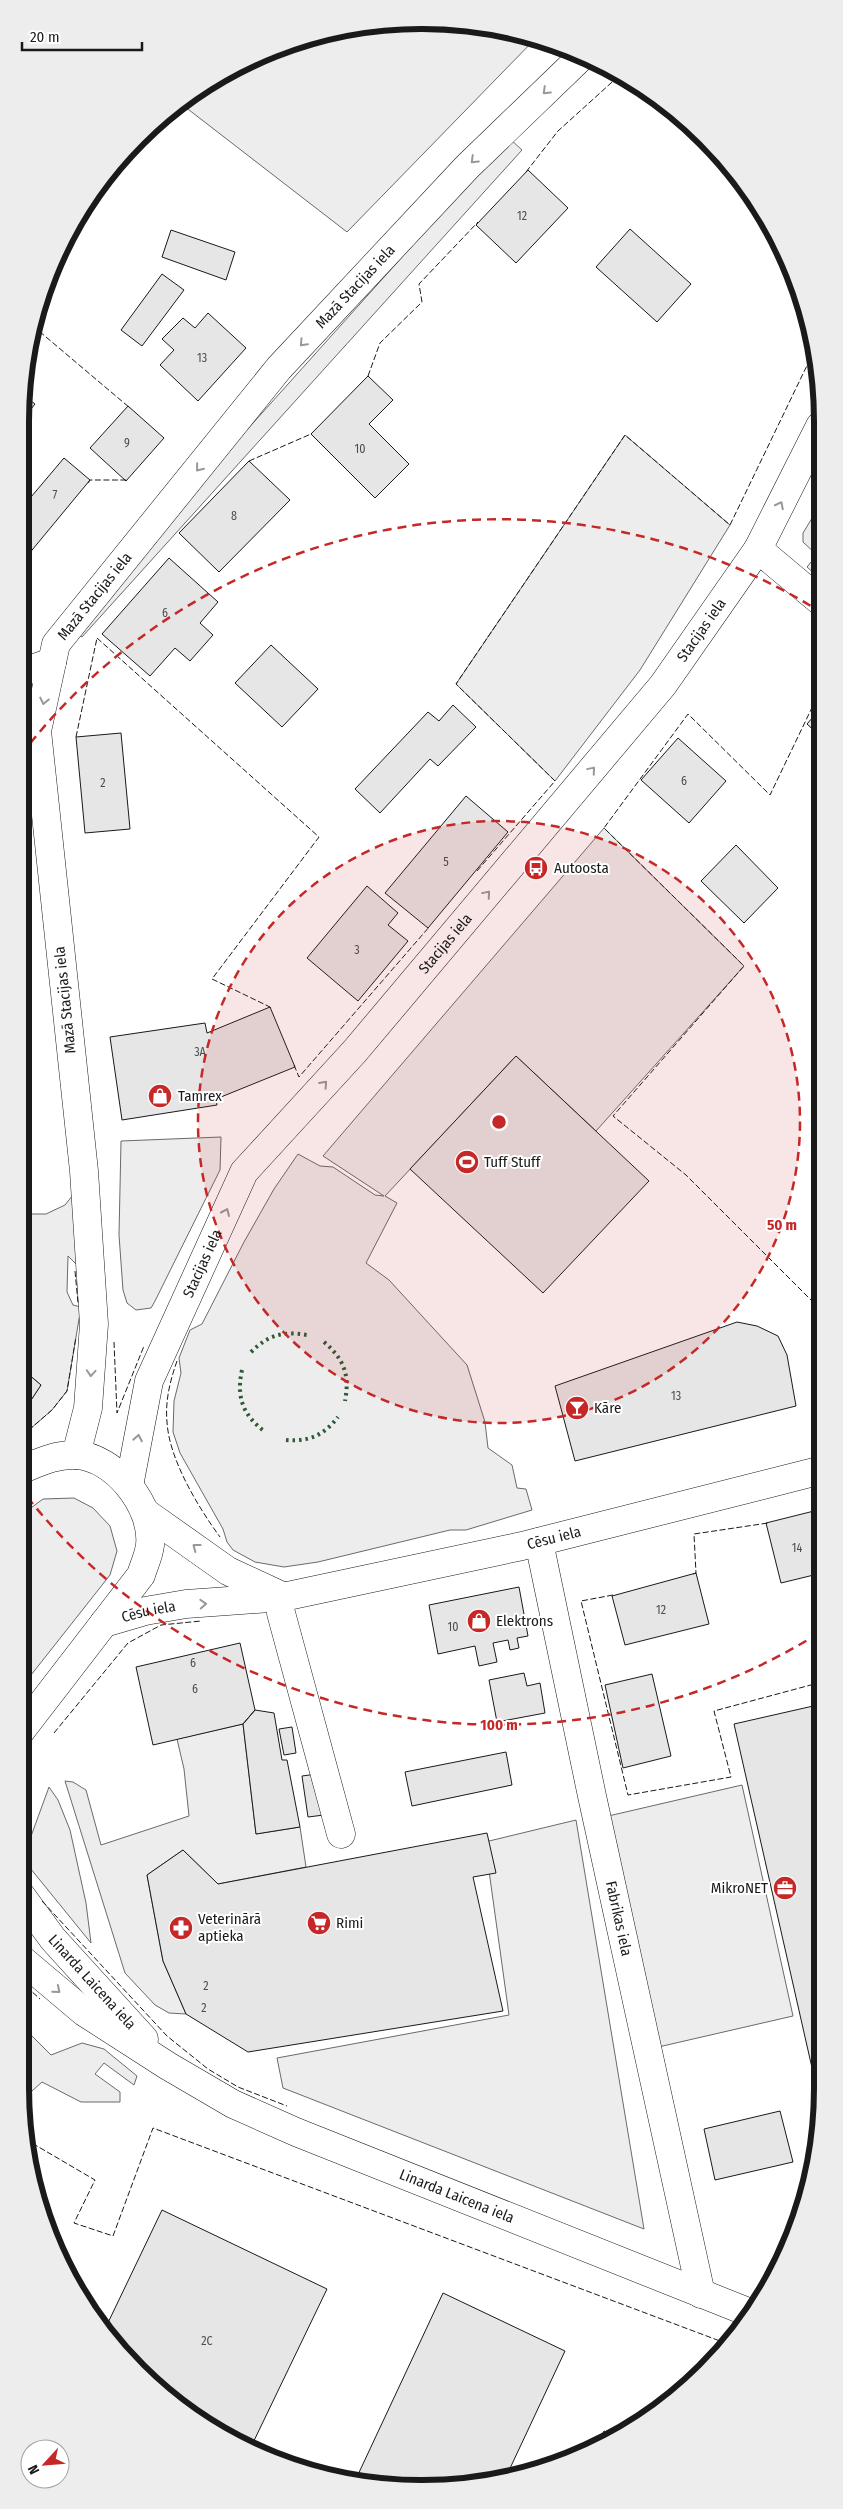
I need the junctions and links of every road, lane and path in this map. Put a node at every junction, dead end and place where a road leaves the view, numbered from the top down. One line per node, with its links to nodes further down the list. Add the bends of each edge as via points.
1 (577, 61): 5 (main road, Mazā Stacijas iela, one-way to 5, via 467,167 279,368 56,644)
2 (814, 438): 3 (main road, Stacijas iela, one-way to 2)
3 (758, 549): 4 (main road); 12 (main road, Stacijas iela, one-way to 3, via 149,1381 244,1172 361,1043 663,685)
4 (814, 596)
5 (52, 662): 6 (main road); 7 (main road, Mazā Stacijas iela, one-way to 7)
6 (29, 670)
7 (29, 723)
8 (29, 734): 9 (main road, Mazā Stacijas iela, one-way to 9, via 84,1171 94,1324 88,1408)
9 (76, 1455): 10 (main road, Cēsu iela, via 47,1458); 12 (main road, Cēsu iela, via 103,1462)
10 (29, 1466)
11 (814, 1472): 14 (main road, Cēsu iela)
12 (130, 1486): 13 (main road, Cēsu iela)
13 (146, 1513): 15 (main road, Cēsu iela, one-way to 13); 16 (main road, Cēsu iela, via 150,1544 141,1575)
14 (539, 1542): 15 (main road, Cēsu iela); 22 (main road, Fabrikas iela)
15 (282, 1605): 16 (main road, Cēsu iela, one-way to 15, via 186,1604); 18 (main road)
16 (104, 1623): 17 (main road, Cēsu iela)
17 (29, 1720)
18 (341, 1834)
19 (29, 1906): 21 (main road, Linarda Laicena iela, via 53,1939)
20 (29, 1966): 21 (main road, Linarda Laicena iela, one-way to 21, via 84,2012)
21 (168, 2066): 22 (main road, Linarda Laicena iela, via 233,2104 296,2132)
22 (701, 2294): 23 (main road, Linarda Laicena iela)
23 (745, 2311)

